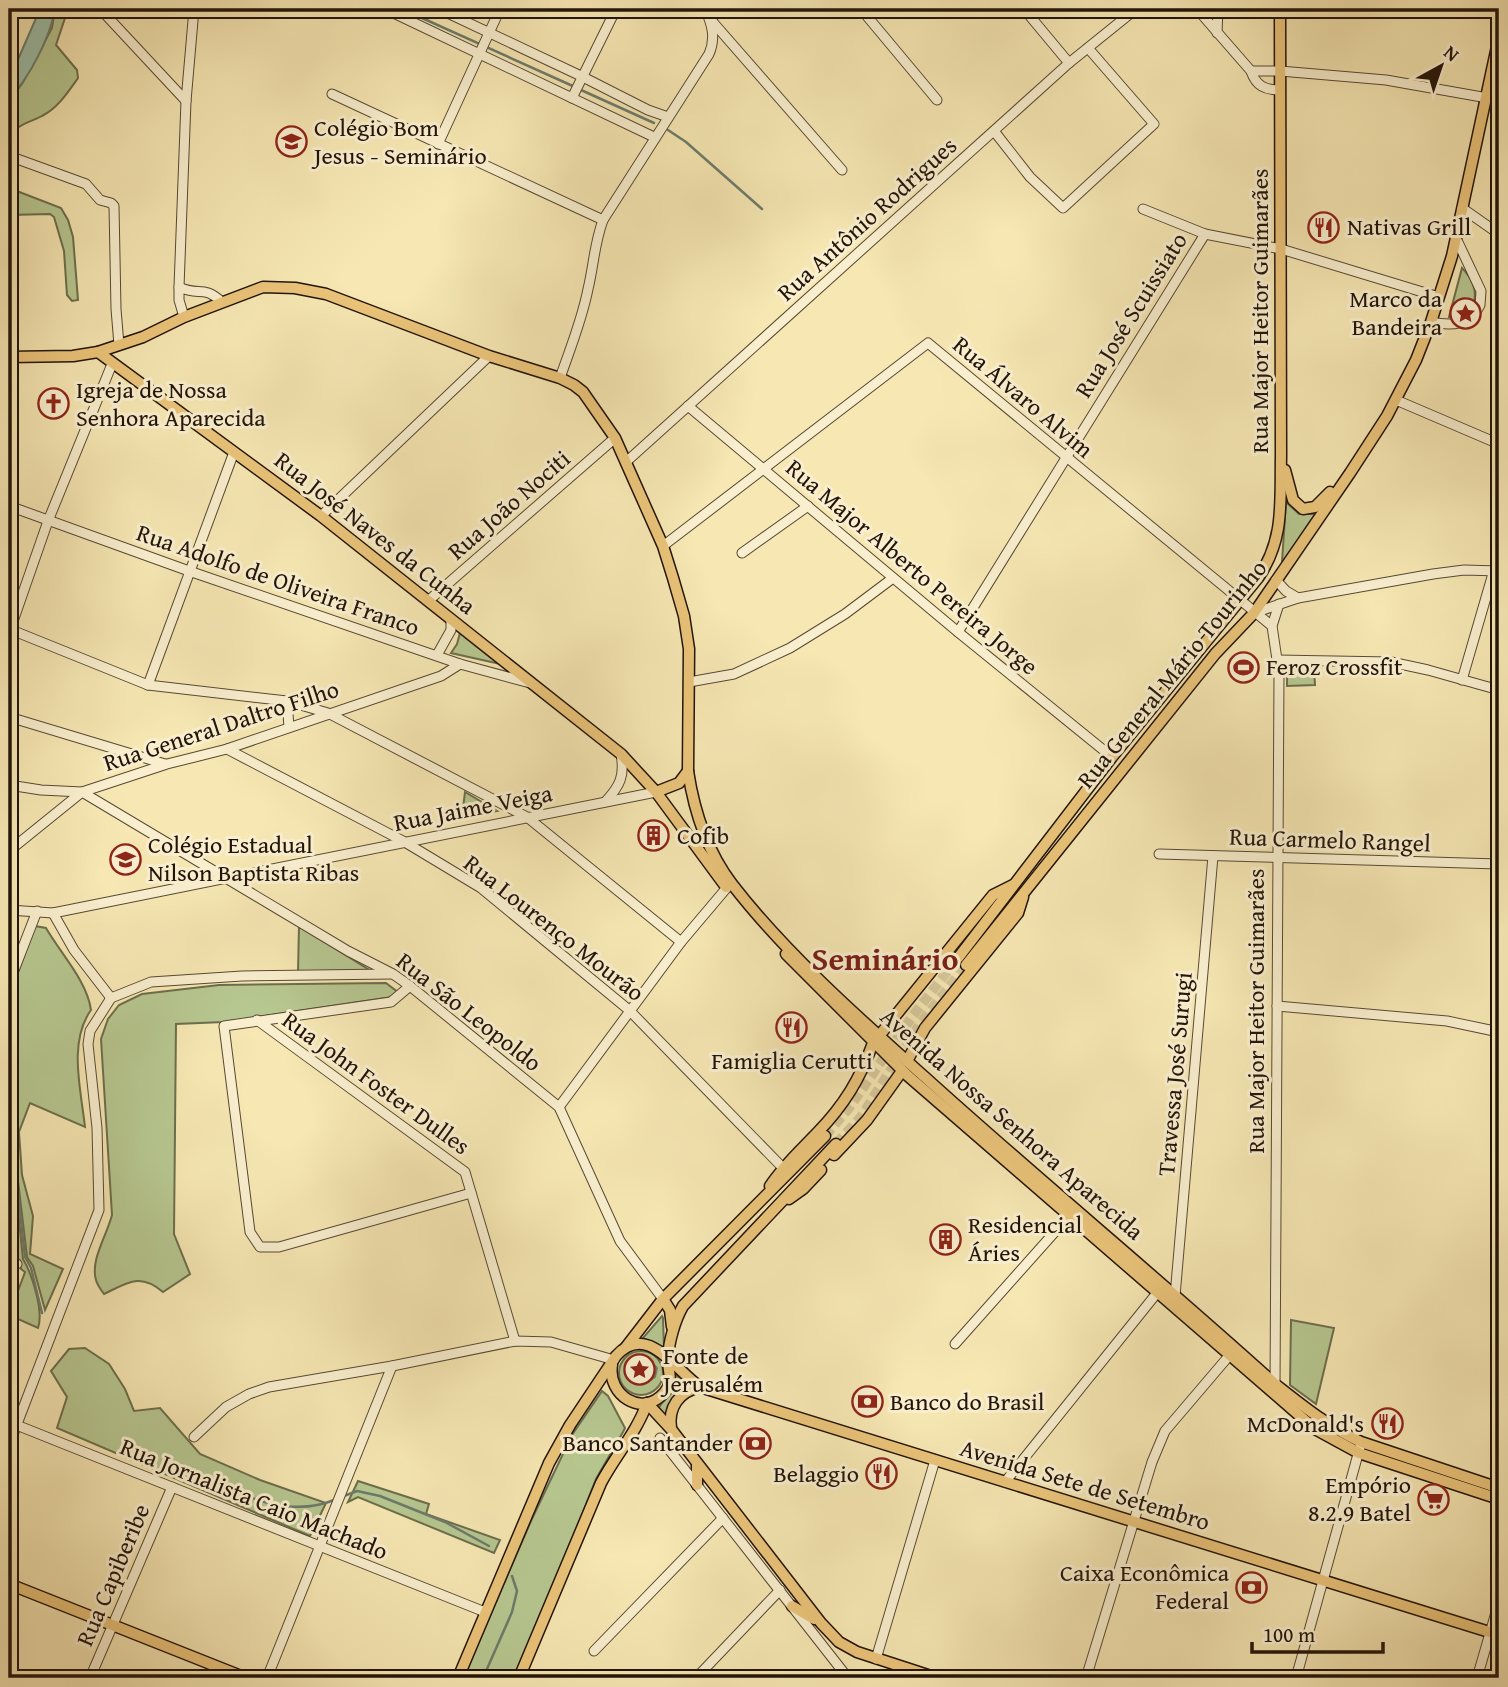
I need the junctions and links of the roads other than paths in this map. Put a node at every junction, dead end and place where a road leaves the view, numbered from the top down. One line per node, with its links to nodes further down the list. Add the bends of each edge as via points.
1 (194, 9): 31 (street)
2 (385, 9): 20 (street)
3 (439, 9): 16 (street)
4 (500, 9): 16 (street)
5 (616, 9): 24 (street)
6 (705, 9): 15 (street)
7 (722, 9): 15 (street)
8 (861, 9): 29 (street)
9 (1024, 9): 21 (street)
10 (1136, 9): 19 (street, Rua Antônio Rodrigues)
11 (1197, 9): 17 (street)
12 (1218, 9): 17 (street)
13 (1280, 9): 23 (main road, Rua Major Heitor Guimarães)
14 (104, 13): 31 (street)
15 (710, 19): 32 (street, via 713,40 709,54); 37 (street)
16 (488, 32): 20 (street); 24 (street)
17 (1217, 33): 22 (street)
18 (1499, 37): 27 (main road, Rua General Mário Tourinho)
19 (1088, 48): 21 (street, Rua Antônio Rodrigues); 33 (street, via 1154,124 1063,208 1026,173)
20 (479, 52): 28 (street); 35 (street)
21 (1069, 63): 33 (street, Rua Antônio Rodrigues)
22 (1251, 71): 23 (street); 25 (street, via 1261,87)
23 (1280, 71): 25 (main road, Rua Major Heitor Guimarães); 27 (street, via 1386,80)
24 (581, 76): 28 (street); 32 (street)
25 (1280, 90): 44 (main road, Rua Major Heitor Guimarães)
26 (332, 94): 35 (street)
27 (1487, 96): 30 (street); 38 (main road, Rua General Mário Tourinho)
28 (572, 98): 34 (street)
29 (937, 100)
30 (1499, 100)
31 (186, 102): 45 (street)
32 (668, 117): 34 (street)
33 (994, 131): 57 (street, Rua Antônio Rodrigues)
34 (654, 137): 40 (street)
35 (438, 144): 40 (street)
36 (9, 156): 50 (street, via 86,184 100,200 114,206)
37 (842, 170)
38 (1462, 208): 42 (street); 43 (main road, Rua General Mário Tourinho)
39 (1143, 209): 41 (street)
40 (603, 220): 55 (street, via 583,310)
41 (1205, 234): 44 (street); 62 (street, Rua José Scuissiato)
42 (1499, 234)
43 (1456, 238): 46 (main road, Rua General Mário Tourinho); 49 (street, via 1481,291 1480,305 1466,321)
44 (1280, 249): 46 (street); 61 (main road, Rua Major Heitor Guimarães)
45 (178, 288): 47 (street, via 195,293 205,290); 48 (street)
46 (1439, 297): 49 (main road, Rua General Mário Tourinho)
47 (222, 302): 48 (main road, Avenida Nossa Senhora Aparecida); 52 (main road, Avenida Nossa Senhora Aparecida, via 263,287 326,294)
48 (184, 317): 50 (main road, Avenida Nossa Senhora Aparecida)
49 (1431, 322): 56 (main road, Rua General Mário Tourinho)
50 (120, 345): 51 (main road, Avenida Nossa Senhora Aparecida)
51 (98, 352): 53 (main road, Avenida Nossa Senhora Aparecida); 54 (main road, Rua José Naves da Cunha)
52 (489, 356): 55 (main road, Avenida Nossa Senhora Aparecida); 68 (street)
53 (9, 357)
54 (112, 364): 60 (main road, Rua José Naves da Cunha); 69 (street)
55 (560, 378): 58 (main road, Avenida Nossa Senhora Aparecida, via 583,392)
56 (1396, 400): 59 (street); 65 (main road, Rua General Mário Tourinho)
57 (688, 406): 63 (street, Rua Antônio Rodrigues); 64 (street, Rua Major Alberto Pereira Jorge)
58 (615, 438): 63 (main road, Avenida Nossa Senhora Aparecida); 77 (street, Rua João Nociti)
59 (1499, 444)
60 (234, 452): 68 (main road, Rua José Naves da Cunha); 73 (street)
61 (1281, 456): 65 (main road, via 1293,500 1303,509 1315,507); 78 (main road, Rua Major Heitor Guimarães, via 1277,542 1264,569)
62 (1066, 457): 64 (street, Rua Álvaro Alvim, via 928,343); 78 (street, Rua Álvaro Alvim); 84 (street, Rua José Scuissiato)
63 (626, 462): 70 (main road, Avenida Nossa Senhora Aparecida)
64 (763, 469): 67 (street, Rua Major Alberto Pereira Jorge); 70 (street, Rua Álvaro Alvim)
65 (1350, 473): 75 (main road, Rua General Mário Tourinho)
66 (9, 506): 69 (street, Rua Adolfo de Oliveira Franco)
67 (807, 506): 71 (street); 74 (street, Rua Major Alberto Pereira Jorge)
68 (321, 516): 77 (main road, Rua José Naves da Cunha)
69 (48, 521): 73 (street, Rua Adolfo de Oliveira Franco); 83 (street)
70 (663, 546): 89 (main road, Avenida Nossa Senhora Aparecida, via 684,616)
71 (742, 553)
72 (1497, 570): 76 (street, via 1449,572); 88 (street)
73 (189, 571): 85 (street, Rua Adolfo de Oliveira Franco); 91 (street)
74 (893, 578): 84 (street, Rua Major Alberto Pereira Jorge); 89 (street, via 790,648 734,674)
75 (1276, 580): 76 (street); 80 (main road, Rua General Mário Tourinho)
76 (1298, 598): 79 (street)
77 (428, 601): 81 (main road, Rua José Naves da Cunha)
78 (1239, 601): 80 (street, Rua Álvaro Alvim); 99 (main road, Rua General Mário Tourinho)
79 (1279, 604): 80 (street); 82 (street, Rua Major Heitor Guimarães)
80 (1254, 613): 82 (street); 115 (main road, Rua General Mário Tourinho)
81 (451, 619): 85 (street, via 451,630); 90 (main road, Rua José Naves da Cunha)
82 (1272, 626): 86 (street, Rua Major Heitor Guimarães)
83 (9, 630): 91 (street)
84 (958, 632): 99 (street, Rua Major Alberto Pereira Jorge)
85 (438, 655): 87 (street, Rua Adolfo de Oliveira Franco)
86 (1277, 660): 88 (street, via 1391,662); 111 (street, Rua Major Heitor Guimarães)
87 (460, 664): 90 (street, Rua Adolfo de Oliveira Franco); 94 (street, Rua General Daltro Filho, via 441,676)
88 (1462, 680): 92 (street)
89 (689, 682): 101 (main road, Avenida Nossa Senhora Aparecida)
90 (536, 684): 98 (main road, Rua José Naves da Cunha)
91 (148, 685): 93 (street)
92 (1499, 690)
93 (287, 701): 94 (street); 96 (street)
94 (328, 712): 96 (street, Rua General Daltro Filho); 106 (street)
95 (9, 717): 100 (street)
96 (289, 727): 97 (street, Rua General Daltro Filho)
97 (227, 748): 100 (street, Rua General Daltro Filho); 107 (street, Rua Lourenço Mourão)
98 (621, 754): 104 (main road, Rua José Naves da Cunha); 105 (street, via 622,779)
99 (1112, 757): 115 (main road, Rua General Mário Tourinho)
100 (167, 764): 103 (street, Rua General Daltro Filho)
101 (688, 771): 104 (main road, via 679,783); 114 (main road, Avenida Nossa Senhora Aparecida, via 700,822)
102 (9, 785): 103 (street, Rua São Leopoldo)
103 (82, 792): 108 (street, Rua General Daltro Filho); 113 (street, Rua São Leopoldo)
104 (656, 792): 105 (street, Rua Jaime Veiga); 114 (main road, Rua José Naves da Cunha)
105 (605, 802): 106 (street, Rua Jaime Veiga)
106 (527, 817): 107 (street, Rua Jaime Veiga); 119 (street)
107 (403, 841): 113 (street, Rua Jaime Veiga); 126 (street, Rua Lourenço Mourão, via 481,888)
108 (9, 851)
109 (1160, 854): 110 (street, Rua Carmelo Rangel)
110 (1213, 856): 111 (street, Rua Carmelo Rangel); 140 (street, Travessa José Surugi)
111 (1278, 858): 112 (street, Rua Carmelo Rangel); 125 (street, Rua Major Heitor Guimarães)
112 (1499, 864)
113 (226, 877): 118 (street, Rua Jaime Veiga); 121 (street, Rua São Leopoldo)
114 (729, 885): 119 (street); 129 (main road, Avenida Nossa Senhora Aparecida, via 801,972)
115 (1020, 887): 120 (main road, Rua General Mário Tourinho); 129 (main road, via 993,895); 130 (main road, via 1018,913 925,1028)
116 (9, 909): 117 (street, Rua Jaime Veiga)
117 (37, 911): 118 (street, Rua Jaime Veiga); 122 (street)
118 (53, 913): 124 (street, via 74,950)
119 (681, 942): 126 (street)
120 (962, 961)
121 (393, 974): 123 (street, Rua São Leopoldo); 124 (street, via 151,982)
122 (9, 983)
123 (410, 986): 127 (street, via 391,1002); 131 (street, Rua São Leopoldo)
124 (111, 998): 156 (street, via 90,1031 88,1044 99,1210)
125 (1277, 1006): 128 (street, via 1447,1021); 150 (street, Rua Major Heitor Guimarães)
126 (629, 1010): 131 (street); 134 (street, Rua Lourenço Mourão)
127 (257, 1020): 135 (street, Rua John Foster Dulles, via 465,1172); 135 (street, via 224,1026 250,1233 260,1247 279,1247)
128 (1499, 1032)
129 (876, 1040): 130 (main road, Avenida Nossa Senhora Aparecida); 134 (main road, via 843,1102)
130 (904, 1066): 137 (main road, Avenida Nossa Senhora Aparecida); 138 (main road, via 867,1120 803,1189); 140 (main road, Avenida Nossa Senhora Aparecida)
131 (559, 1107): 141 (street, Rua São Leopoldo, via 621,1241)
132 (825, 1136): 136 (main road)
133 (836, 1144): 138 (main road)
134 (783, 1168): 136 (main road)
135 (471, 1193): 143 (street, Rua John Foster Dulles)
136 (755, 1209): 141 (main road)
137 (1069, 1216): 139 (main road, Avenida Nossa Senhora Aparecida); 144 (street)
138 (765, 1217): 142 (main road, via 683,1306)
139 (1157, 1293): 146 (main road, Avenida Nossa Senhora Aparecida); 164 (street)
140 (1175, 1296): 146 (main road, Avenida Nossa Senhora Aparecida)
141 (663, 1299): 142 (main road, via 670,1310); 145 (main road)
142 (673, 1334): 147 (main road)
143 (515, 1340): 148 (street, via 551,1342); 149 (street)
144 (955, 1344)
145 (625, 1347): 147 (main road, via 652,1346); 148 (main road)
146 (1232, 1352): 150 (main road, Avenida Nossa Senhora Aparecida); 152 (main road, Avenida Nossa Senhora Aparecida); 170 (street, via 1165,1431)
147 (668, 1359): 151 (main road, Avenida Sete de Setembro); 153 (main road, via 669,1384)
148 (614, 1360): 153 (main road, via 611,1378 619,1394 635,1403); 177 (main road, via 549,1463)
149 (393, 1366): 158 (street, via 259,1390 226,1407); 171 (street)
150 (1275, 1384): 152 (street, Rua Major Heitor Guimarães); 161 (main road, Avenida Nossa Senhora Aparecida)
151 (700, 1387): 157 (main road, via 684,1393 675,1403); 162 (main road, Avenida Sete de Setembro)
152 (1274, 1396): 161 (main road, Avenida Nossa Senhora Aparecida, via 1315,1429)
153 (647, 1403): 154 (main road); 155 (main road)
154 (657, 1414): 155 (main road); 157 (main road)
155 (641, 1421): 187 (main road, via 601,1483)
156 (13, 1423): 160 (street); 166 (street, Rua Jornalista Caio Machado)
157 (671, 1429): 163 (main road)
158 (194, 1437)
159 (660, 1438): 165 (street)
160 (9, 1444)
161 (1360, 1447): 167 (main road, Avenida Nossa Senhora Aparecida); 168 (main road, Avenida Nossa Senhora Aparecida); 172 (street)
162 (934, 1460): 164 (main road, Avenida Sete de Setembro); 182 (street)
163 (697, 1465): 165 (main road); 178 (main road)
164 (1005, 1482): 170 (main road, Avenida Sete de Setembro)
165 (696, 1485): 169 (street)
166 (172, 1487): 171 (street, Rua Jornalista Caio Machado); 179 (street, Rua Capiberibe)
167 (1499, 1488)
168 (1499, 1499)
169 (723, 1518): 174 (street); 181 (street)
170 (1134, 1522): 172 (main road, Avenida Sete de Setembro); 191 (street)
171 (320, 1546): 177 (street, Rua Jornalista Caio Machado); 185 (street)
172 (1322, 1580): 180 (main road, Avenida Sete de Setembro); 192 (street)
173 (9, 1584): 179 (main road)
174 (780, 1590): 176 (street); 188 (street)
175 (1499, 1602): 180 (street)
176 (792, 1605): 178 (main road); 189 (street)
177 (485, 1612): 186 (main road)
178 (821, 1623): 182 (main road, via 839,1642)
179 (112, 1626): 183 (street, Rua Capiberibe); 184 (main road)
180 (1495, 1634): 193 (street)
181 (594, 1651)
182 (876, 1659): 190 (main road)
183 (90, 1678)
184 (246, 1678)
185 (267, 1678)
186 (458, 1678)
187 (519, 1678)
188 (696, 1678)
189 (847, 1678)
190 (937, 1678)
191 (1086, 1678)
192 (1296, 1678)
193 (1477, 1678)

